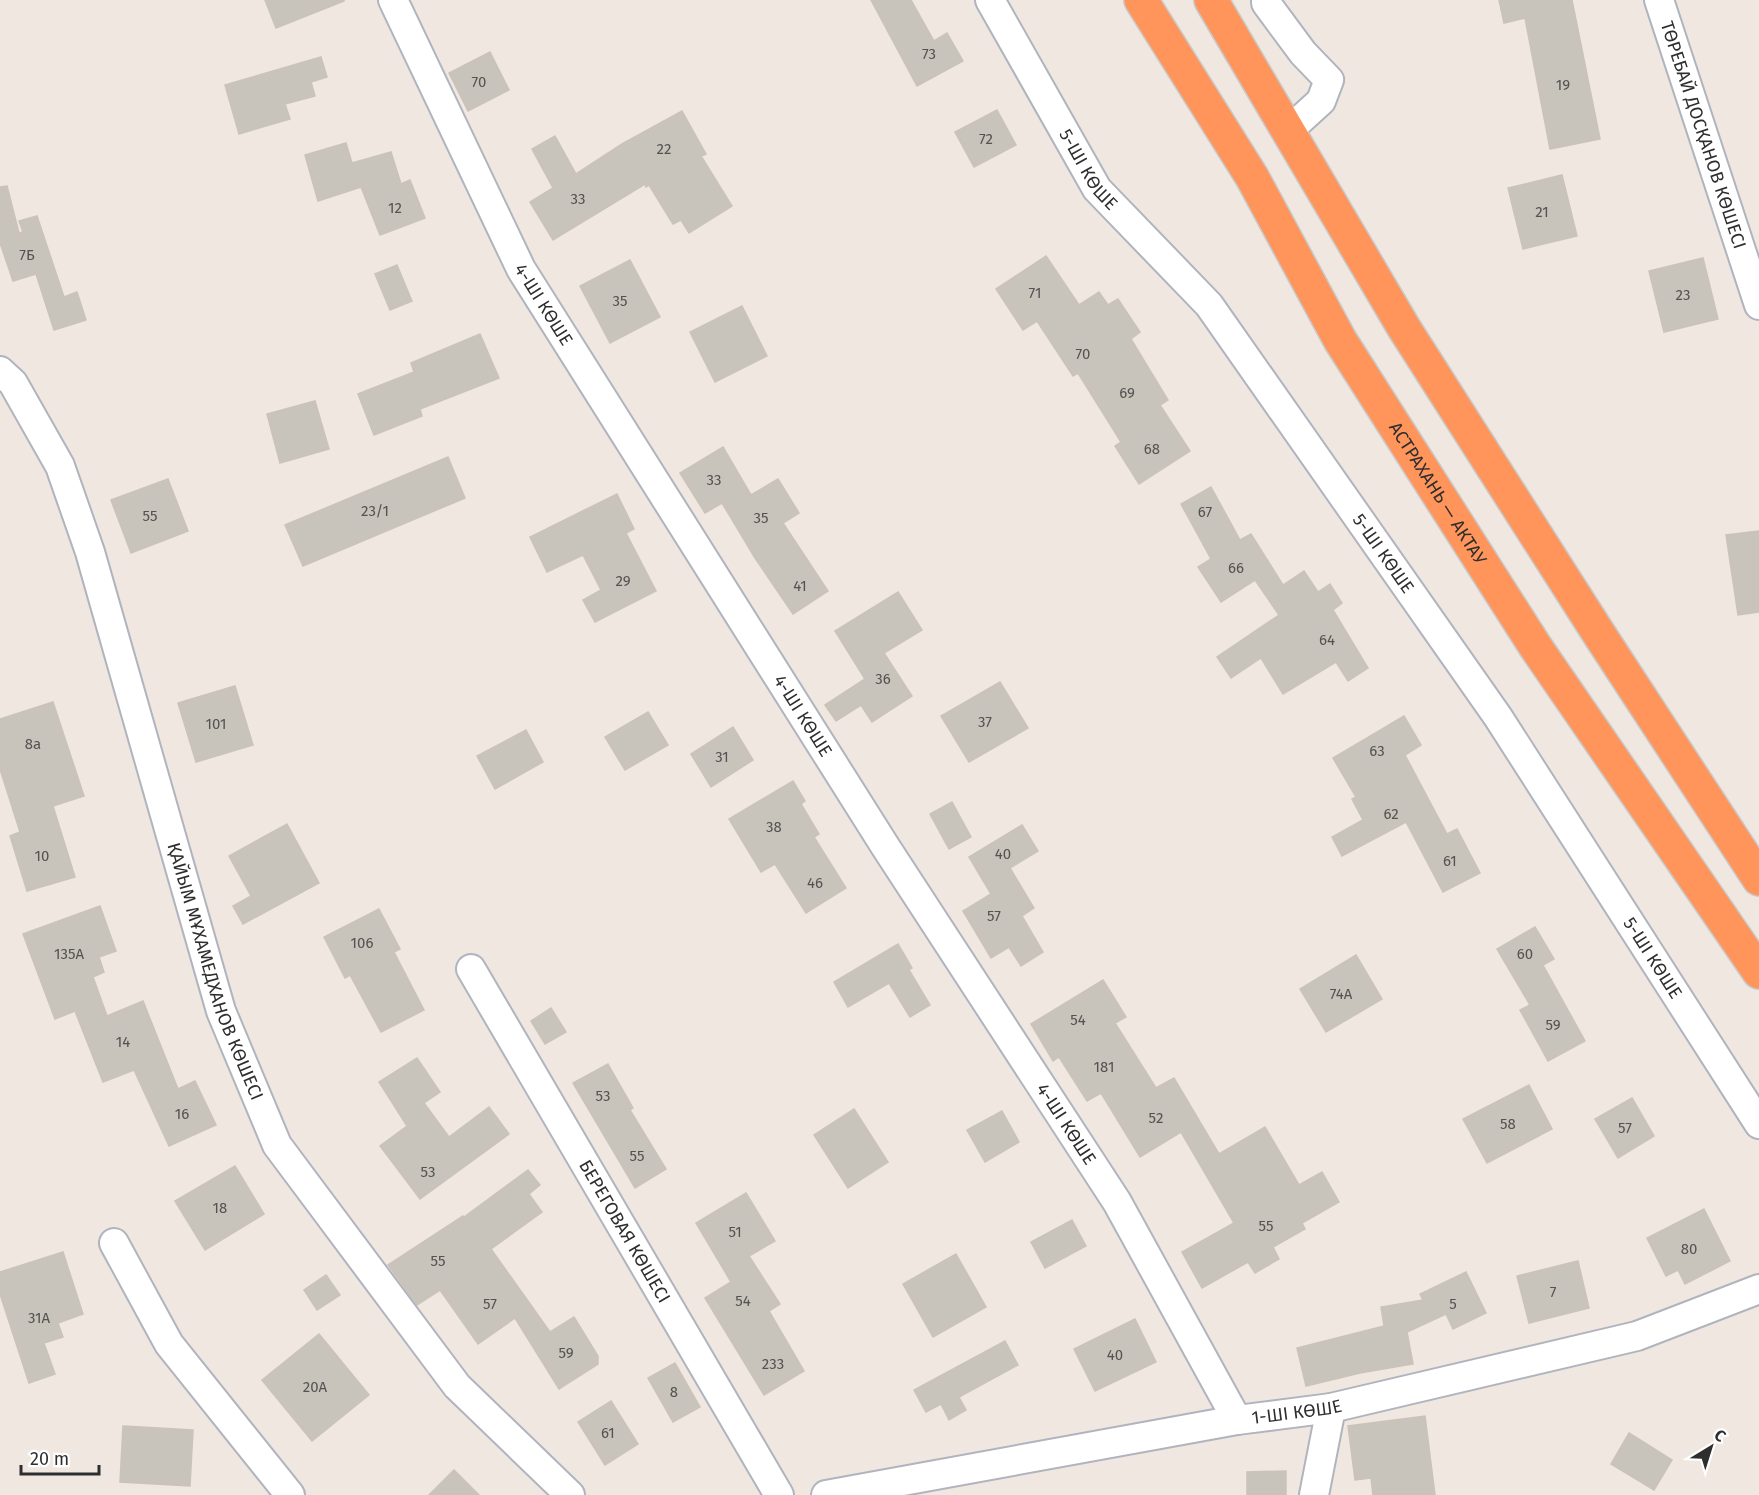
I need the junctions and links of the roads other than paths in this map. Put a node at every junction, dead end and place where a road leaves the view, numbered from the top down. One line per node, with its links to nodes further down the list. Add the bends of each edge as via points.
1 (393, 0): 17 (street, 4-ШI КӨШЕ, via 521,269 885,846 1117,1202)
2 (990, 0): 13 (street, 5-ШI КӨШЕ, via 1097,189 1209,305 1498,717)
3 (1141, 0): 12 (highway, АСТРАХАНЬ — АКТАУ, via 1252,177 1340,340 1535,646)
4 (1211, 0): 7 (highway)
5 (1266, 0): 7 (street, via 1303,53 1329,80 1321,101)
6 (1659, 0): 8 (street, ТӨРЕБАЙ ДОСҚАНОВ КӨШЕСІ)
7 (1288, 130): 10 (highway, via 1404,328)
8 (1759, 305)
9 (0, 371): 19 (street, ҚАЙЫМ МҰХАМЕДХАНОВ КӨШЕСI, via 13,382 60,466 90,552 221,1011 277,1145 457,1386)
10 (1759, 879)
11 (471, 969): 20 (street, БЕРЕГОВАЯ КӨШЕСІ)
12 (1759, 972)
13 (1759, 1124)
14 (114, 1243): 18 (street, via 169,1344)
15 (1759, 1289): 16 (street, 1-ШІ КӨШЕ, via 1637,1336)
16 (1331, 1408): 17 (street, 1-ШІ КӨШЕ); 22 (street)
17 (1237, 1420): 21 (street, 1-ШІ КӨШЕ)
18 (290, 1495)
19 (570, 1495)
20 (779, 1495)
21 (826, 1495)
22 (1314, 1495)

